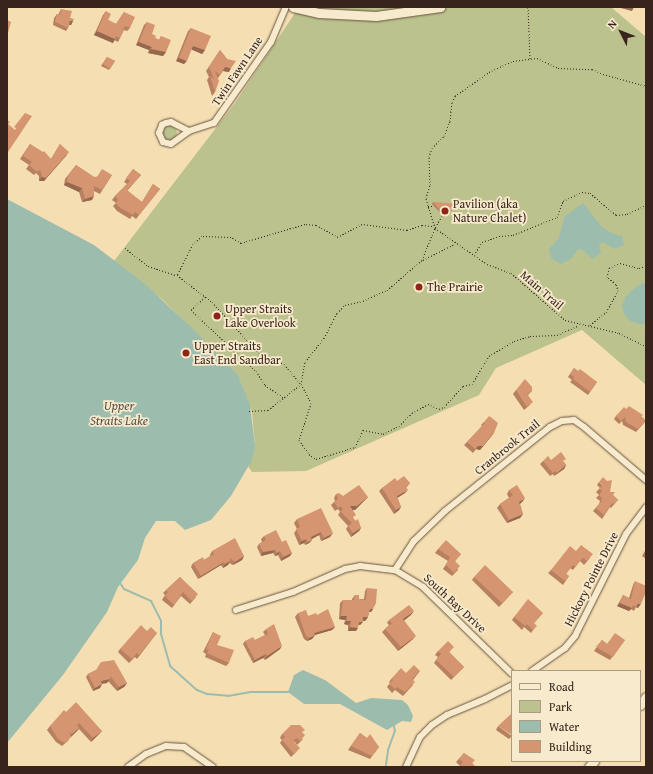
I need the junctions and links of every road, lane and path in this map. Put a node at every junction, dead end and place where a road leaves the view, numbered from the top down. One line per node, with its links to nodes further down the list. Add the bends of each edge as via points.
1 (286, 7): 7 (street, Twin Fawn Lane, via 271,42 218,118 209,125)
2 (293, 7): 3 (street, via 319,13 376,16)
3 (440, 7)
4 (528, 7): 5 (path)
5 (530, 59): 6 (path, via 543,59 563,69 592,68 603,74); 9 (path, via 513,62 481,76 453,99 450,121 444,136 432,148 429,157 430,185 426,198)
6 (646, 86)
7 (190, 131): 7 (street, Twin Fawn Lane, via 171,122 162,125 159,133 163,142 172,144)
8 (646, 204): 16 (path, via 627,214 616,215 590,193 582,192 563,201 558,218 513,235 486,240)
9 (427, 206): 10 (path); 12 (path)
10 (434, 206)
11 (442, 216): 13 (path)
12 (432, 226): 13 (path, Main Trail); 19 (path, via 422,225 407,230 362,224 338,237 316,225 305,224 241,244 231,237 202,236 194,244)
13 (435, 228): 14 (path, Main Trail); 17 (path)
14 (454, 244): 16 (path, Main Trail); 17 (path)
15 (125, 248): 19 (path, via 148,266)
16 (474, 256): 23 (path, Main Trail, via 511,273 561,316)
17 (422, 260): 28 (path, via 387,290 363,301 345,305 337,313 324,338 305,362)
18 (646, 266): 24 (path, via 639,268 620,262 609,268 607,277 616,284 618,291 606,312)
19 (177, 276): 20 (path)
20 (205, 296): 21 (path); 27 (path, via 191,310)
21 (220, 313): 22 (path); 26 (path)
22 (217, 316)
23 (578, 325): 24 (path, Main Trail); 28 (path, via 558,335 530,336 514,341 489,356 472,384 464,386 444,407 439,409 428,404 384,434 363,430 355,447 316,459 298,440 311,403)
24 (589, 326): 25 (path, Main Trail, via 619,333)
25 (646, 346)
26 (265, 357): 27 (path); 28 (path, via 284,364)
27 (248, 363): 29 (path, via 265,385)
28 (301, 384): 29 (path)
29 (285, 398): 30 (path, via 268,410)
30 (249, 411)
31 (646, 480): 33 (street, Cranbrook Trail, via 584,427 574,420 562,421 550,427 445,511 414,541)
32 (646, 507): 35 (street, Hickory Pointe Drive, via 626,534 576,636 565,648)
33 (394, 570): 34 (street, South Bay Drive, via 360,566 345,569 293,592); 36 (street, South Bay Drive, via 423,586)
34 (236, 610)
35 (533, 670)
36 (511, 673)
37 (511, 685): 40 (street, via 485,699 446,715 432,725 420,737)
38 (128, 767): 39 (street, via 146,754 166,746 184,747)
39 (213, 767)
40 (406, 767)

